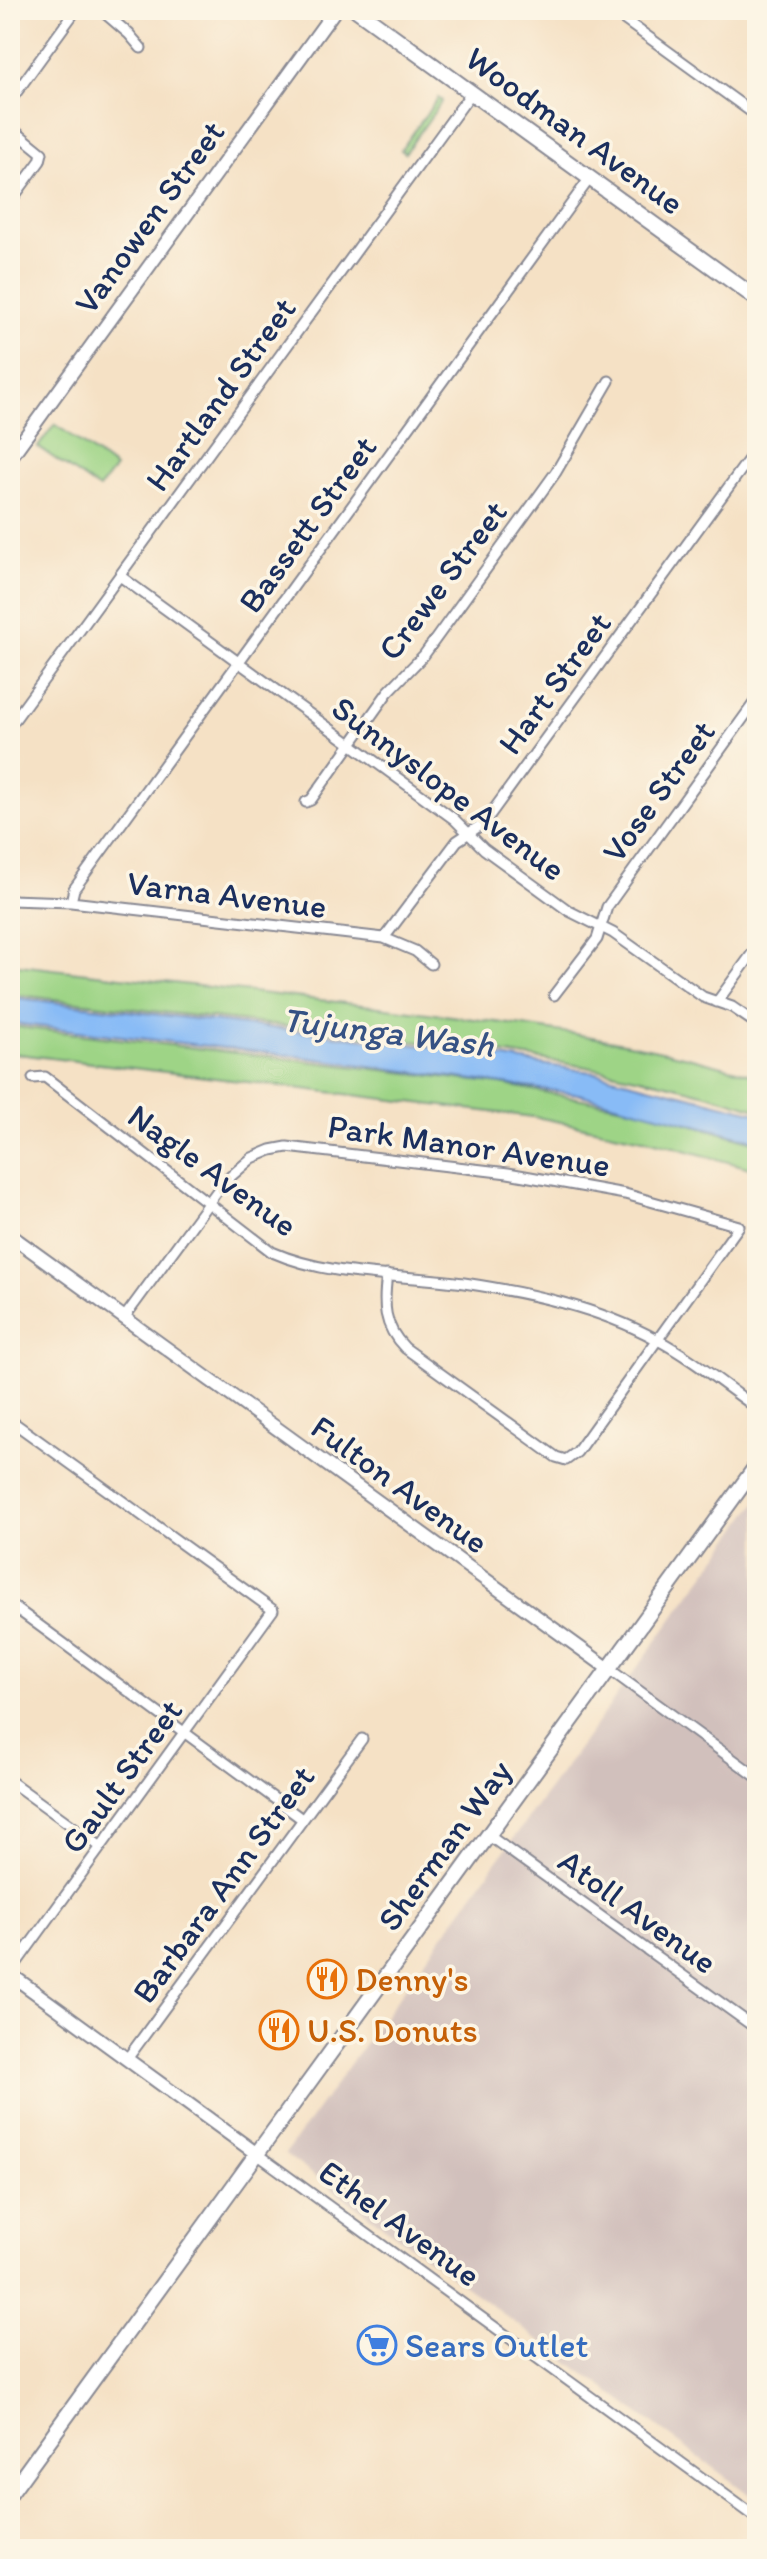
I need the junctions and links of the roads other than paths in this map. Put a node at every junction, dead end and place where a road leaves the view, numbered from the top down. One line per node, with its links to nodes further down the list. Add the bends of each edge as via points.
1 (76, 10): 8 (street)
2 (101, 10): 6 (street)
3 (335, 10): 16 (street, Vanowen Street)
4 (357, 10): 7 (main road, Woodman Avenue)
5 (611, 10): 9 (street)
6 (141, 48)
7 (472, 92): 11 (main road, Woodman Avenue); 17 (street, Hartland Street)
8 (10, 101)
9 (757, 116)
10 (10, 127): 12 (street, via 42,153)
11 (590, 178): 13 (main road, Woodman Avenue); 18 (street, Bassett Street)
12 (10, 202)
13 (757, 299)
14 (609, 381): 21 (street, Crewe Street, via 556,472)
15 (757, 448): 23 (street, Hart Street, via 484,823)
16 (10, 458)
17 (120, 576): 18 (street, Sunnyslope Avenue); 20 (street, Hartland Street)
18 (238, 663): 21 (street, Sunnyslope Avenue); 25 (street, Bassett Street, via 74,889)
19 (757, 699): 26 (street, Vose Street, via 607,907)
20 (10, 726)
21 (351, 746): 22 (street, Crewe Street); 23 (street, Sunnyslope Avenue)
22 (306, 802)
23 (470, 834): 26 (street, Sunnyslope Avenue, via 569,911); 27 (street, Hart Street, via 457,841)
24 (10, 900): 25 (street, Varna Avenue)
25 (71, 902): 27 (street, Varna Avenue)
26 (601, 926): 30 (street, Vose Street, via 597,939); 31 (street, Sunnyslope Avenue, via 699,995)
27 (384, 938): 29 (street, Varna Avenue)
28 (757, 947): 31 (street)
29 (431, 964)
30 (554, 995)
31 (717, 1002): 32 (street, Sunnyslope Avenue)
32 (757, 1024)
33 (33, 1078): 34 (street, Nagle Avenue, via 45,1077)
34 (208, 1203): 36 (street, Nagle Avenue, via 272,1252 313,1267); 37 (street); 38 (street, Park Manor Avenue, via 238,1167 287,1147 508,1173 625,1194 739,1226)
35 (10, 1235): 37 (street, Fulton Avenue)
36 (387, 1275): 38 (street, via 552,1299); 38 (street, via 384,1310 395,1338 566,1460)
37 (124, 1318): 43 (street, Fulton Avenue)
38 (658, 1340): 39 (street)
39 (757, 1408)
40 (10, 1420): 44 (street, Gault Street, via 273,1610)
41 (757, 1465): 43 (main road, Sherman Way)
42 (10, 1604): 44 (street)
43 (609, 1669): 46 (street, Fulton Avenue); 49 (main road, Sherman Way)
44 (186, 1732): 48 (street); 50 (street, Gault Street)
45 (362, 1739): 48 (street, Barbara Ann Street)
46 (757, 1777)
47 (10, 1781): 50 (street)
48 (302, 1819): 53 (street, Barbara Ann Street)
49 (488, 1835): 52 (street, Atoll Avenue); 54 (main road, Sherman Way)
50 (101, 1847): 51 (street, Gault Street)
51 (10, 1973): 53 (street, Ethel Avenue)
52 (757, 2029)
53 (127, 2059): 54 (street, Ethel Avenue)
54 (257, 2154): 55 (main road, Sherman Way); 56 (street, Ethel Avenue)
55 (10, 2494)
56 (757, 2518)

